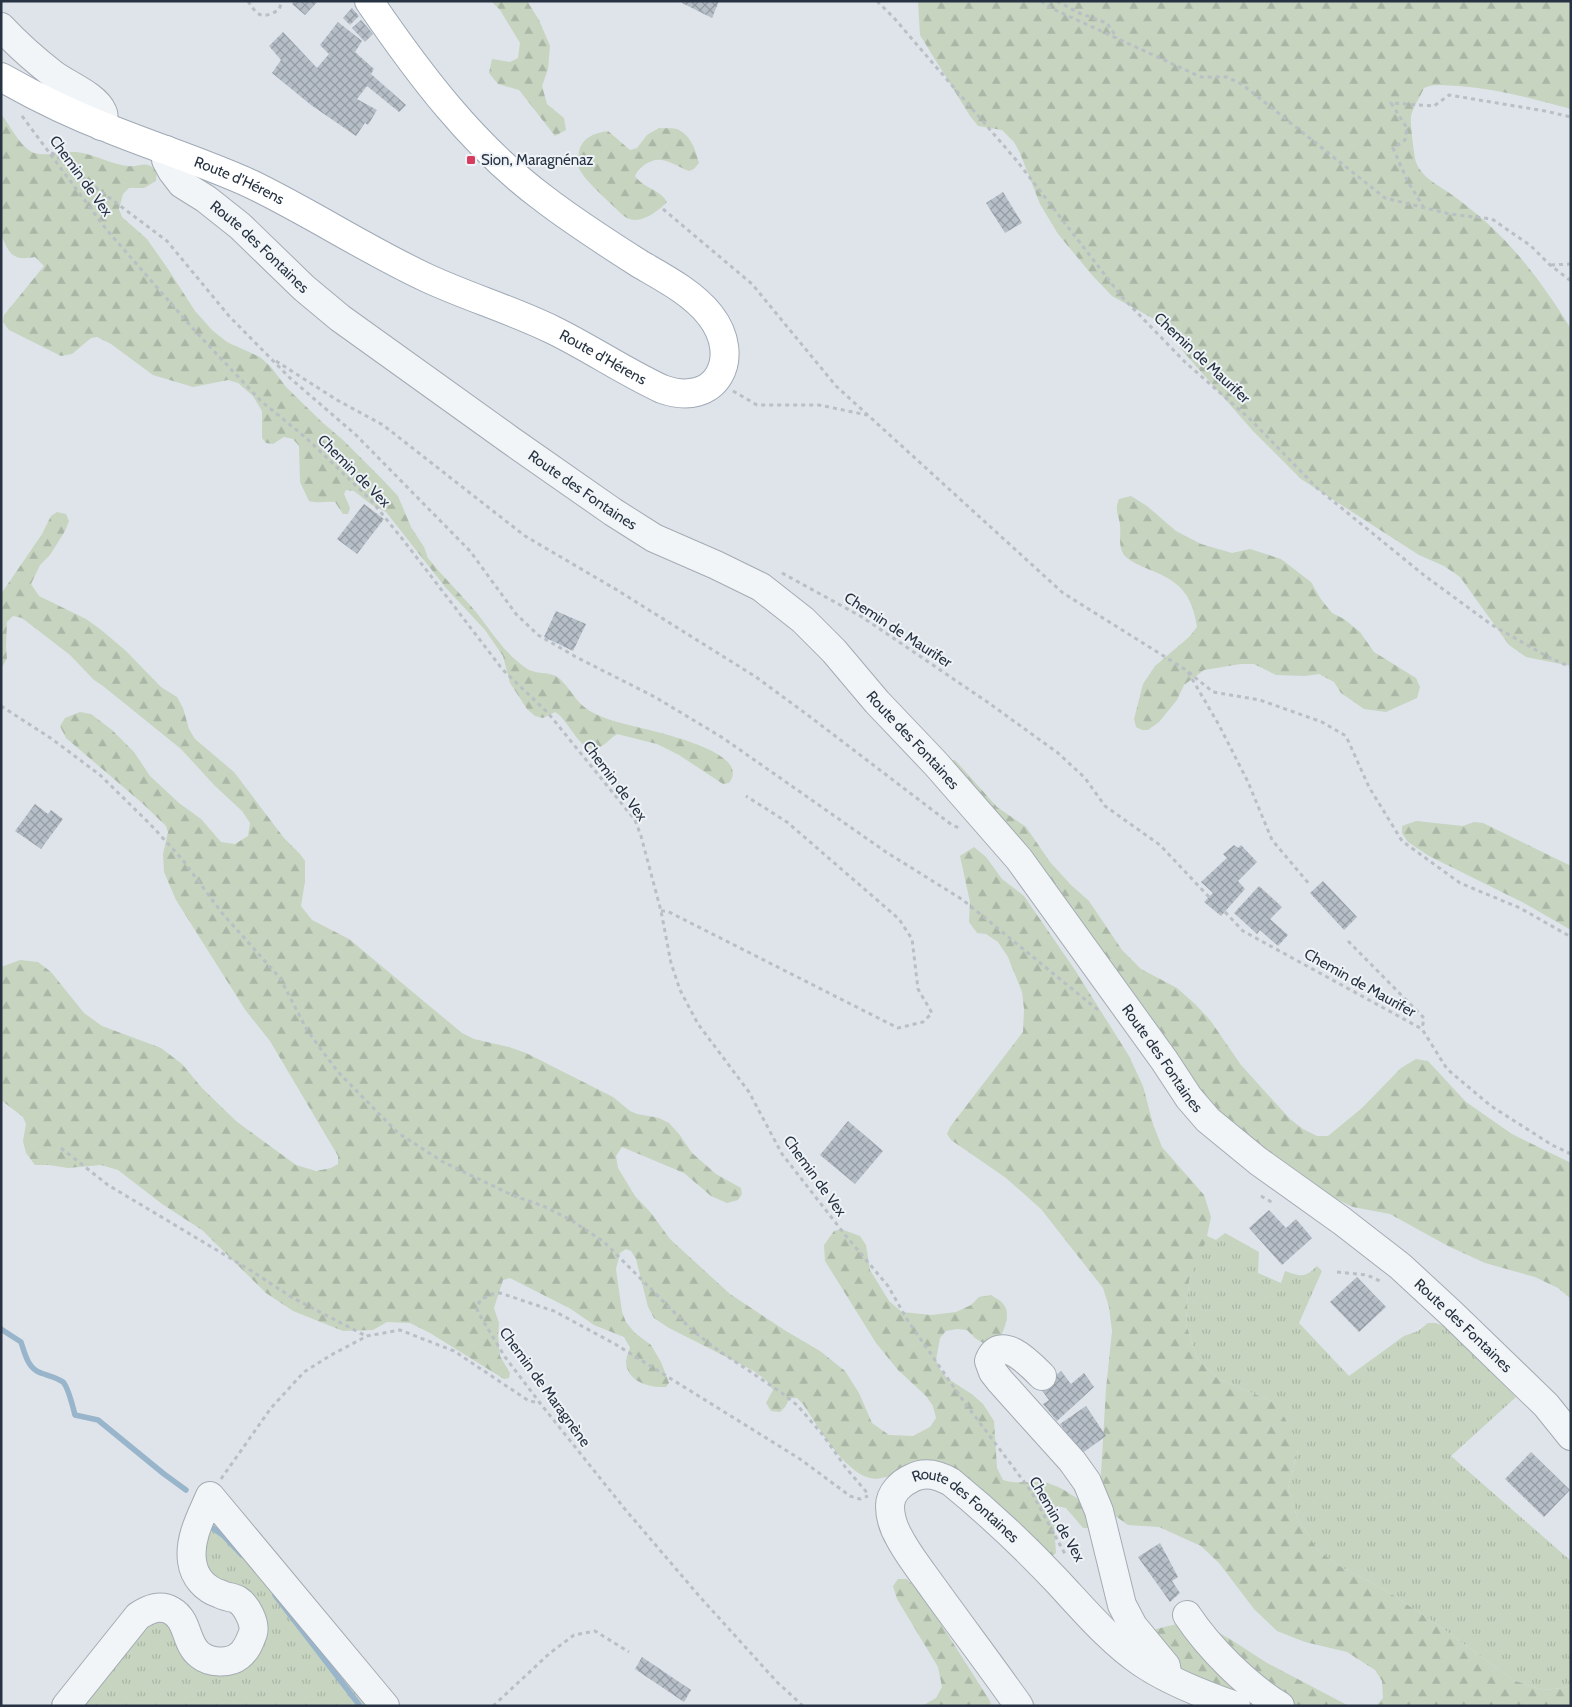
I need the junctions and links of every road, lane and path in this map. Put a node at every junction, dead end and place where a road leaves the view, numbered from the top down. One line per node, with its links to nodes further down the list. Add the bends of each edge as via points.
1 (248, 1): 2 (path, via 258,14 264,16 279,10)
2 (282, 1)
3 (368, 1): 21 (main road, via 443,102 522,182 705,309 718,327 724,348 724,366)
4 (877, 1): 24 (path, Chemin de Maurifer, via 1018,161 1122,297 1185,362 1251,420 1317,488 1425,576 1492,625)
5 (1041, 1): 8 (path)
6 (1057, 1): 8 (path, via 1079,14 1107,24)
7 (1, 27): 12 (street, via 54,74 94,101 104,116)
8 (1117, 39): 15 (path, via 1201,77 1227,77 1244,85 1385,198)
9 (1, 77): 12 (main road, Route d'Hérens)
10 (18, 110): 14 (path, Chemin de Vex)
11 (1571, 117): 15 (path, via 1448,95 1434,106 1391,103 1407,128 1405,140 1393,148)
12 (101, 126): 13 (main road, Route d'Hérens)
13 (166, 150): 21 (main road, Route d'Hérens, via 266,192 428,278 553,330 662,389 690,393); 42 (street, Route des Fontaines, via 166,160 182,184 240,226 340,318 612,512 654,538 761,587 804,620 1019,859 1208,1120 1400,1266 1546,1405)
14 (50, 153): 20 (path, via 167,241 229,316); 31 (path, Chemin de Vex, via 106,229 195,331 262,401 370,499 503,670 548,713 579,750 635,820)
15 (1424, 208): 18 (path, via 1492,219 1531,246)
16 (663, 209): 22 (path, via 752,284 836,386)
17 (1571, 264): 18 (path)
18 (1550, 266): 19 (path)
19 (1571, 281)
20 (270, 357): 28 (path, via 383,425 525,536 756,677 952,825); 35 (path, via 356,436 470,551 516,614 538,635 656,697 724,738 886,852 962,900)
21 (716, 380): 22 (path, via 757,405 819,405)
22 (868, 415): 25 (path, via 1063,593)
23 (781, 573): 30 (path, Chemin de Maurifer, via 862,617 1058,753 1084,778 1105,806 1160,845)
24 (1571, 668)
25 (1186, 670): 29 (path, via 1220,725 1272,840); 33 (path, via 1213,692 1260,700 1322,722 1346,736 1369,787 1402,841 1460,883 1520,908)
26 (1, 706): 44 (path, via 100,775 150,824 280,978 307,1030 339,1073 391,1127 443,1162 590,1231 692,1330 797,1405 846,1468)
27 (746, 796): 31 (path, via 786,822 899,919 912,939 918,989 932,1013 923,1022 898,1028)
28 (970, 831)
29 (1310, 885)
30 (1209, 897)
31 (661, 911): 45 (path, Chemin de Vex, via 671,963 680,990 698,1024 749,1092 782,1154 888,1286 962,1399 1030,1491)
32 (1224, 912): 36 (path, Chemin de Maurifer, via 1243,931)
33 (1571, 938)
34 (1348, 941): 36 (path, via 1424,1018)
35 (1099, 1011)
36 (1422, 1030): 38 (path, Chemin de Maurifer, via 1447,1069 1491,1106)
37 (62, 1148): 39 (path, via 108,1185 293,1298)
38 (1571, 1154)
39 (367, 1336): 41 (path, via 400,1330 454,1351 529,1401); 43 (path, via 304,1372 271,1408)
40 (1042, 1376): 48 (street, via 1009,1350 996,1351 989,1361 1000,1381 1087,1482 1099,1511 1122,1604 1133,1626 1168,1669)
41 (540, 1403): 44 (path, Chemin de Maragnène, via 505,1357 479,1314 480,1300 484,1297 500,1293 554,1311 616,1344 800,1458 850,1496); 52 (path, Chemin de Maragnène, via 700,1597)
42 (1571, 1436)
43 (210, 1496): 49 (street, via 194,1532 192,1560 204,1586 239,1600 250,1615 254,1630 248,1646 239,1656 215,1661 200,1655 192,1645 180,1616 167,1608 151,1608 138,1616); 50 (street)
44 (879, 1501): 48 (street, Route des Fontaines, via 891,1498 904,1482 916,1476 930,1474 952,1482 1023,1547 1117,1642 1142,1663); 53 (street, Route des Fontaines, via 900,1539)
45 (1070, 1564)
46 (1187, 1615): 55 (street, via 1198,1632 1248,1683)
47 (629, 1652): 51 (path, via 595,1631 574,1635)
48 (1167, 1677): 54 (street, Route des Fontaines)
49 (66, 1706)
50 (385, 1706)
51 (493, 1706)
52 (803, 1706)
53 (1019, 1706)
54 (1236, 1706)
55 (1280, 1706)

